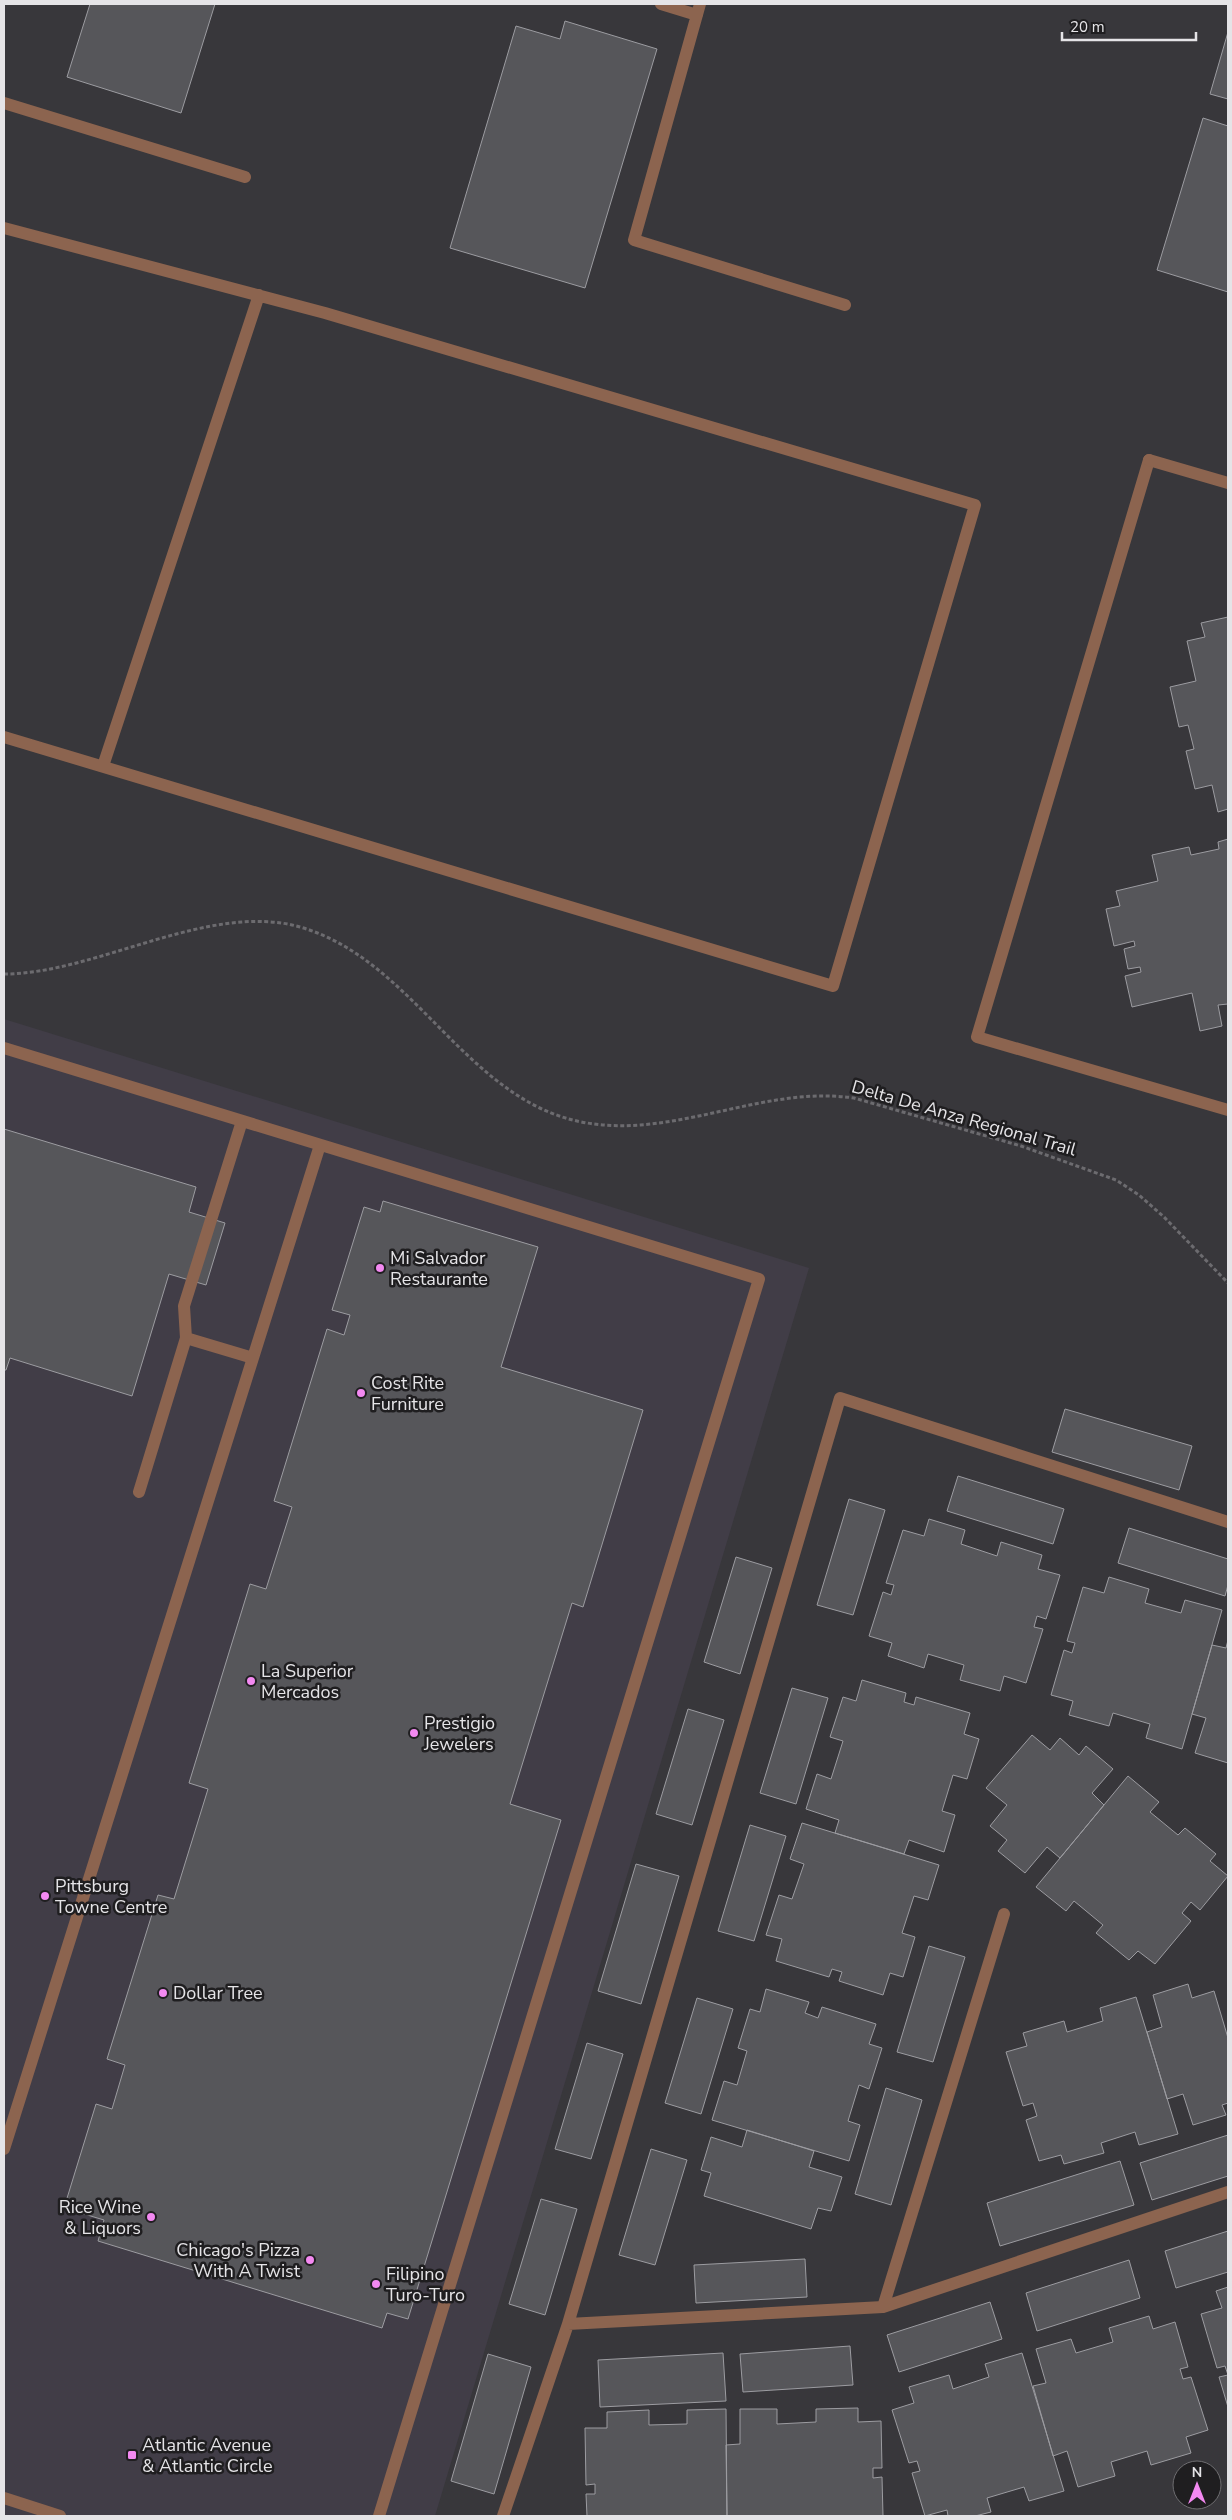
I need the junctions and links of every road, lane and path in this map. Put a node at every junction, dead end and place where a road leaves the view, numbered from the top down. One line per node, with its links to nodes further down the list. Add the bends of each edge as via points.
1 (661, 4): 2 (street)
2 (699, 9): 7 (street, via 634,240)
3 (4, 103): 4 (street)
4 (245, 177)
5 (4, 228): 6 (street)
6 (259, 295): 10 (street); 10 (street, via 975,505 833,986 180,792)
7 (845, 305)
8 (1228, 483): 13 (street, via 1149,460 977,1037)
9 (4, 737): 10 (street)
10 (103, 766)
11 (4, 974): 16 (path, Delta De Anza Regional Trail, via 49,970 230,924 254,922 298,926 345,946 398,987 489,1075 520,1096 562,1117 614,1126 656,1125 780,1099 833,1095 854,1098 1021,1146 1116,1180 1164,1217)
12 (4, 1048): 14 (street)
13 (1228, 1110)
14 (242, 1121): 15 (street); 17 (street, via 184,1306)
15 (320, 1145): 18 (street); 28 (street, via 759,1279)
16 (1228, 1283)
17 (186, 1338): 18 (street); 19 (street)
18 (253, 1358): 22 (street)
19 (139, 1492)
20 (1228, 1522): 25 (street, via 840,1398)
21 (1004, 1914): 24 (street)
22 (4, 2149)
23 (1228, 2192): 24 (street)
24 (884, 2308): 25 (street)
25 (568, 2324): 29 (street)
26 (4, 2498): 27 (street)
27 (60, 2516)
28 (379, 2516)
29 (503, 2516)

